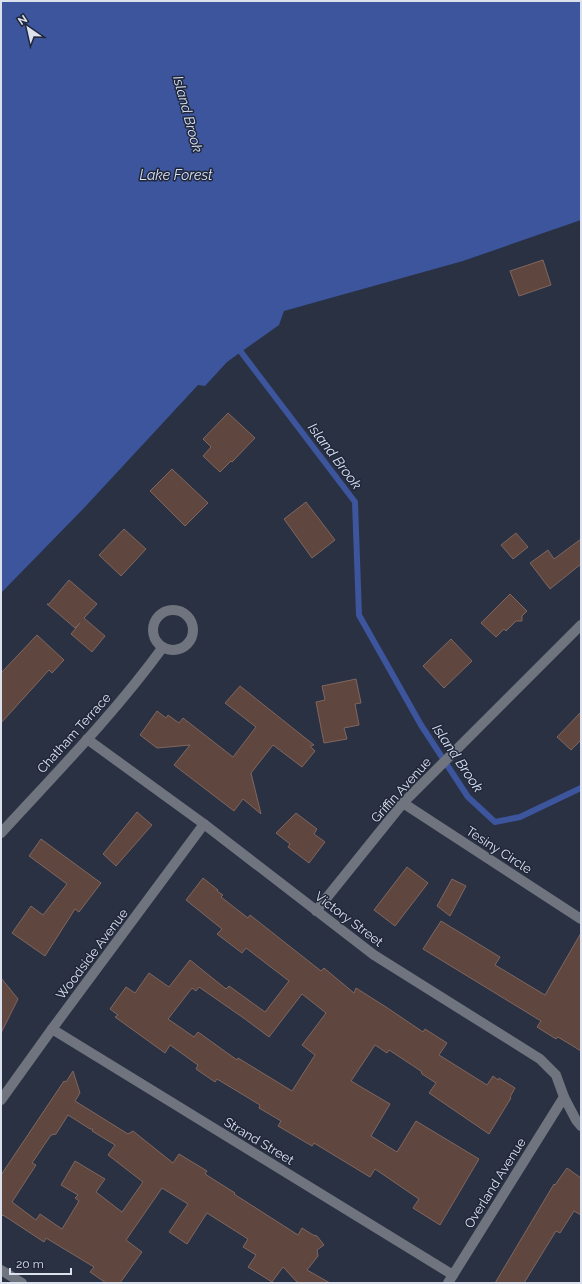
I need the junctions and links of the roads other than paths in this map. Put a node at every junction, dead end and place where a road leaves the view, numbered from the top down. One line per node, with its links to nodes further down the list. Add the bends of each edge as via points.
1 (581, 625): 4 (street, Griffin Avenue)
2 (163, 647): 3 (street, Chatham Terrace, via 140,678)
3 (87, 739): 5 (street, Victory Street); 6 (street, Chatham Terrace)
4 (403, 803): 7 (street, Griffin Avenue); 8 (street, Tesiny Circle)
5 (204, 824): 7 (street, Victory Street); 9 (street, Woodside Avenue)
6 (1, 833)
7 (316, 911): 10 (street, Victory Street, via 374,955 540,1059 556,1075)
8 (581, 919)
9 (52, 1029): 11 (street, Woodside Avenue); 14 (street, Strand Street)
10 (564, 1097): 12 (street, Victory Street); 14 (street, Overland Avenue)
11 (1, 1100)
12 (581, 1126)
13 (1, 1270): 15 (street)
14 (450, 1279)
15 (22, 1283)

